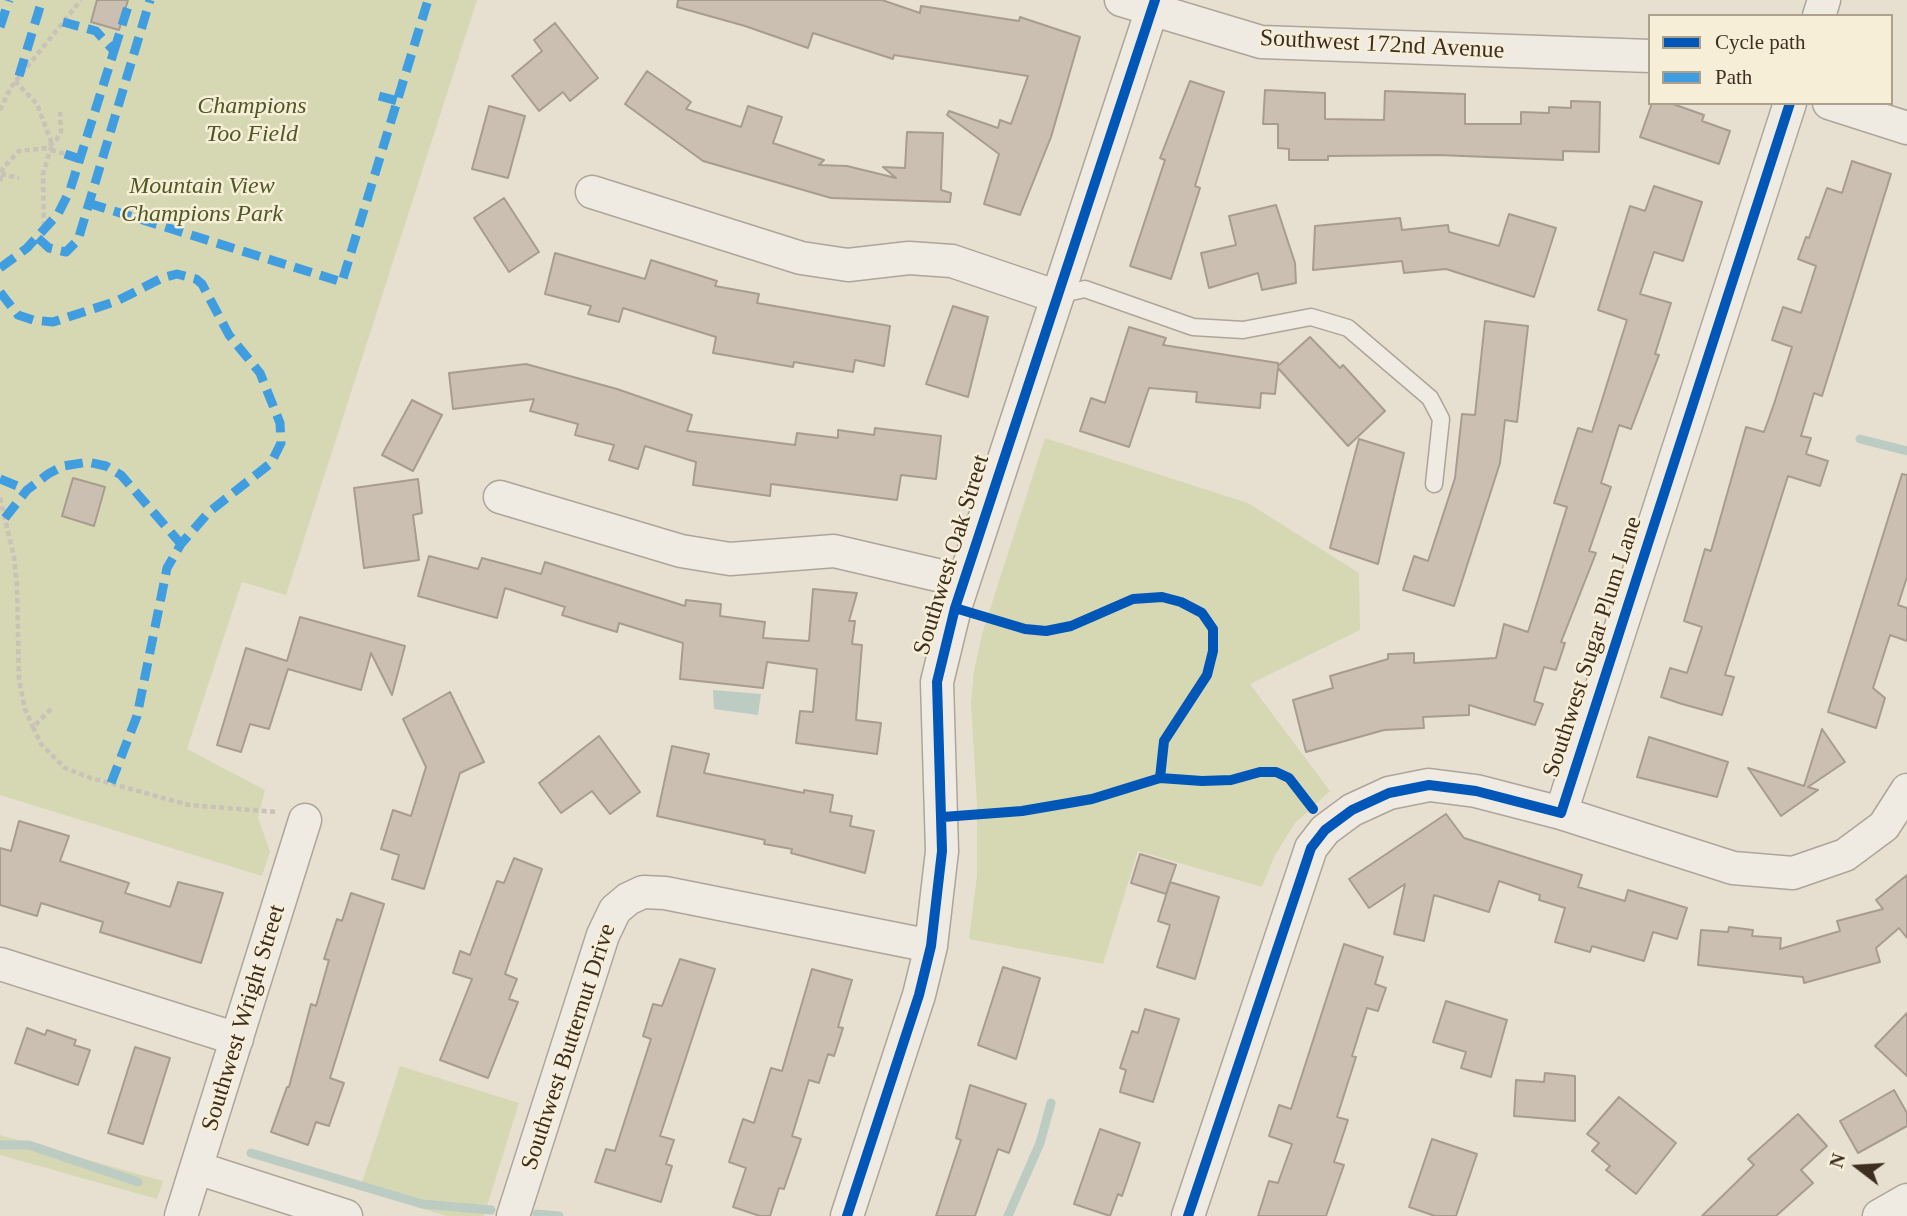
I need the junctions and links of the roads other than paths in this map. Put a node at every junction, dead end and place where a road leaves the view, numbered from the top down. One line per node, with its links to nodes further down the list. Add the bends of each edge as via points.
1 (1121, 0): 2 (street, Southwest 172nd Avenue)
2 (1153, 6): 3 (street, Southwest 172nd Avenue, via 1261,42); 8 (street, Southwest Oak Street)
3 (1648, 56)
4 (1789, 105): 13 (street, Southwest Sugar Plum Lane)
5 (1835, 105): 6 (street)
6 (1907, 128)
7 (592, 192): 8 (street, via 802,258 848,265 909,258 951,261)
8 (1055, 296): 9 (lane, via 1085,289 1192,327 1243,330 1311,317 1348,328 1430,398 1441,419); 11 (street, Southwest Oak Street)
9 (1434, 484)
10 (500, 497): 11 (street, via 681,551 730,559 834,551)
11 (963, 581): 15 (street, Southwest Oak Street, via 937,682 942,851)
12 (1907, 790): 13 (street, via 1884,826 1845,855 1793,873 1733,868)
13 (1561, 813): 24 (street, Southwest Sugar Plum Lane, via 1476,791 1429,785 1389,793 1352,810 1325,830 1311,848)
14 (305, 820): 17 (street, Southwest Wright Street)
15 (931, 946): 22 (street, Southwest Butternut Drive, via 665,893 643,892 628,899 615,910 603,935); 23 (street, Southwest Oak Street)
16 (0, 964): 17 (street)
17 (237, 1039): 18 (street, Southwest Wright Street)
18 (197, 1168): 20 (street, Southwest Wright Street); 21 (street)
19 (1907, 1200): 25 (street)
20 (181, 1216)
21 (346, 1216)
22 (513, 1216)
23 (847, 1216)
24 (1188, 1216)
25 (1879, 1216)

